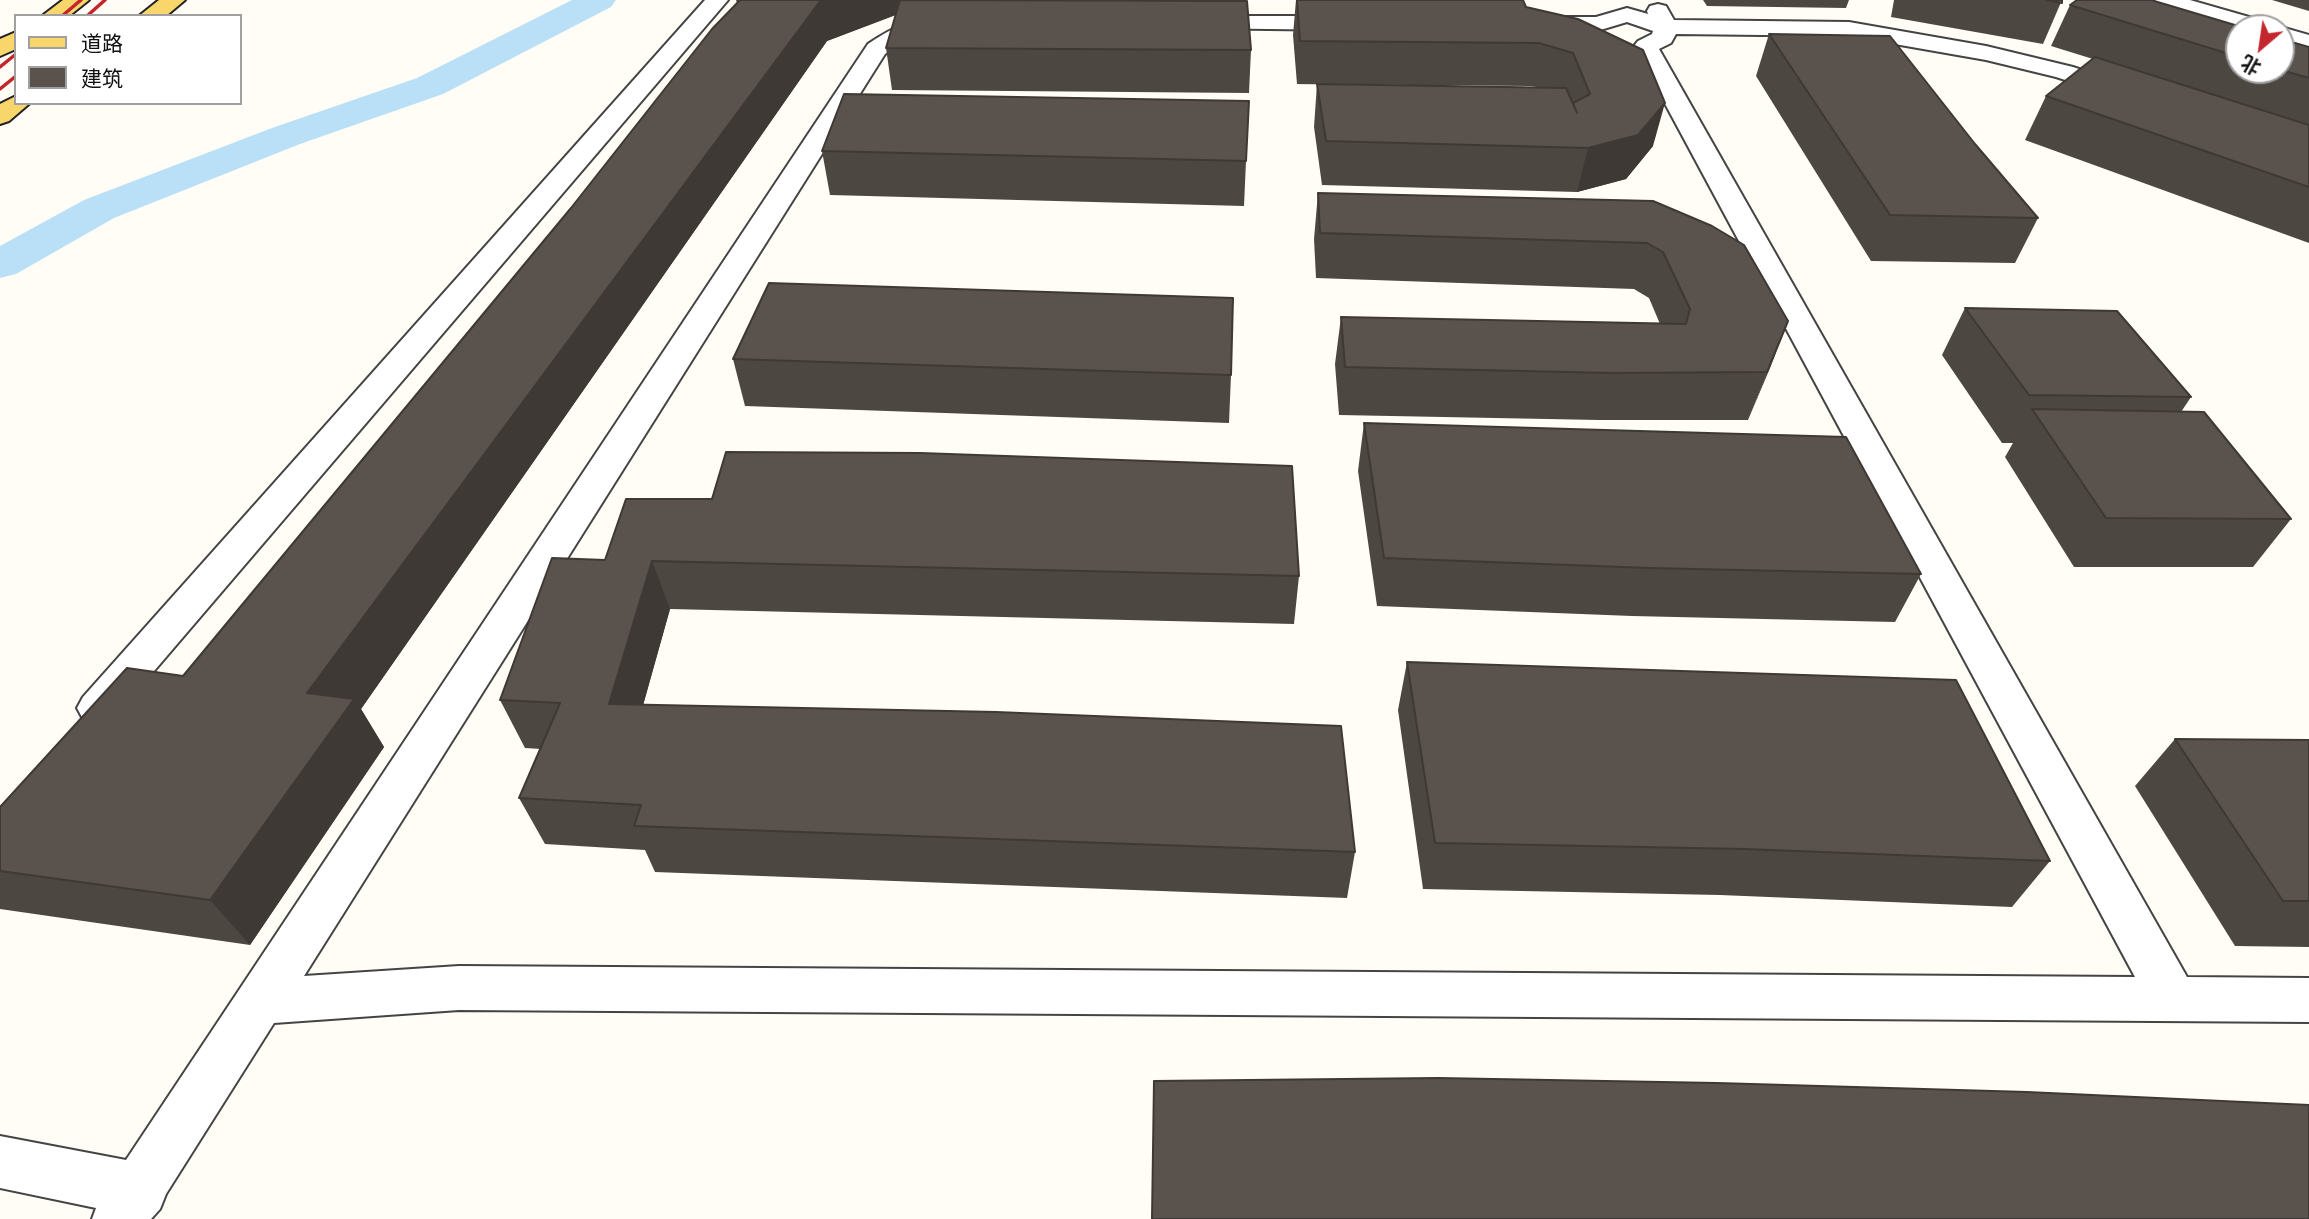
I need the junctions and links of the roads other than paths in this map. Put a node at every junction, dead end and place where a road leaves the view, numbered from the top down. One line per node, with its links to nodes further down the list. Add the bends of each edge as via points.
1 (78, 0): 6 (main road)
2 (174, 0): 7 (main road)
3 (717, 0): 18 (street)
4 (2157, 7): 8 (street); 14 (street)
5 (1591, 12): 12 (street); 13 (street, via 1627,15)
6 (56, 14)
7 (153, 14)
8 (2225, 21)
9 (969, 23): 21 (street, via 941,22 901,32 876,50)
10 (1164, 23): 11 (street)
11 (1374, 23)
12 (1513, 24)
13 (1655, 24): 15 (street, via 1849,29 2038,66); 19 (street)
14 (2225, 35)
15 (2154, 102)
16 (16, 105): 17 (main road)
17 (0, 116)
18 (74, 736)
19 (2173, 999): 20 (street); 21 (street, via 459,988)
20 (2309, 1000)
21 (263, 1001): 23 (street)
22 (0, 1162): 23 (street)
23 (130, 1204)

